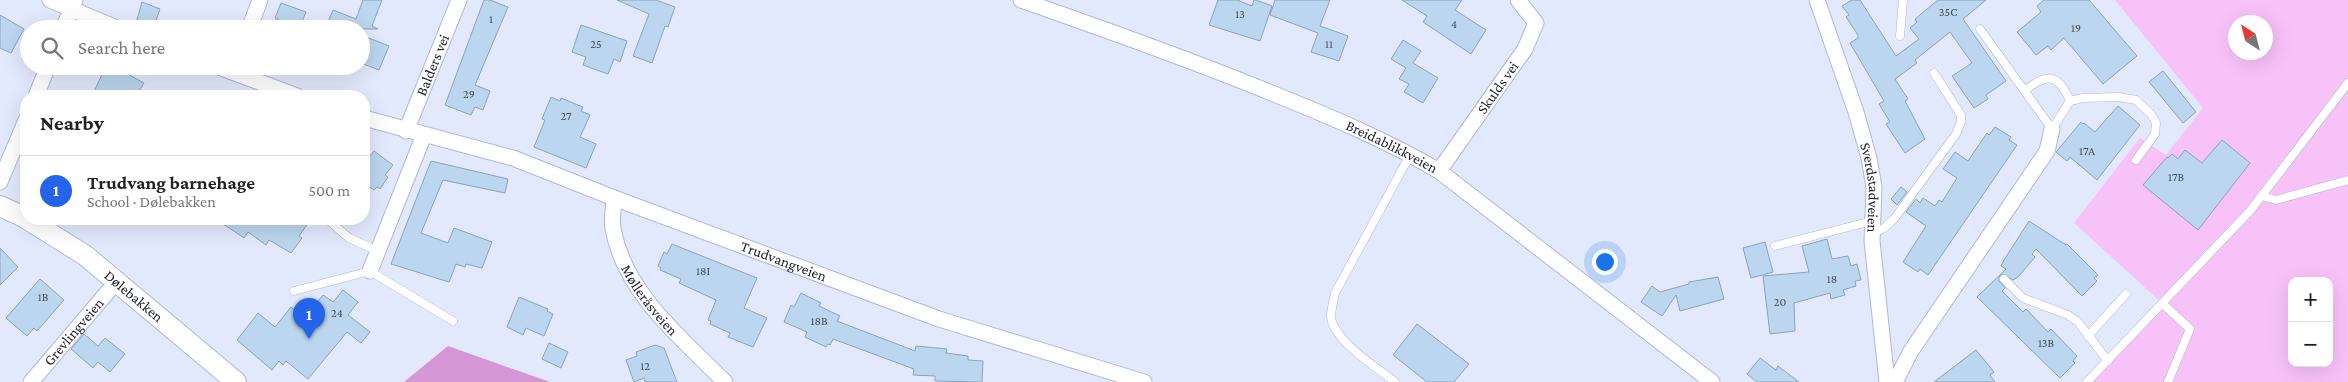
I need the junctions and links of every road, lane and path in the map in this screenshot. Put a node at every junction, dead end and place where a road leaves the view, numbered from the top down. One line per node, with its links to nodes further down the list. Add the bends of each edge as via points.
1 (50, 0): 8 (street)
2 (260, 0): 11 (street)
3 (459, 0): 24 (street, Balders vei)
4 (1021, 0): 27 (street, Breidablikkveien, via 1187,59 1359,128)
5 (1518, 0): 29 (street, Skulds vei, via 1536,23 1525,48)
6 (1817, 0): 38 (street, Sverdstadveien, via 1869,158 1874,187)
7 (1903, 0): 13 (lane)
8 (73, 5): 9 (street); 10 (street)
9 (67, 20)
10 (102, 20)
11 (252, 20)
12 (1980, 29): 20 (lane)
13 (1900, 36)
14 (1934, 73): 38 (lane, via 1961,115 1961,122 1956,134 1894,219 1884,228)
15 (44, 75): 18 (street)
16 (247, 75): 19 (street)
17 (2348, 83): 32 (lane)
18 (38, 90)
19 (283, 90)
20 (2024, 91): 21 (lane, via 2042,78 2051,78 2065,89); 23 (lane)
21 (2070, 101): 23 (lane); 28 (lane, via 2119,97 2136,100 2156,123 2155,134)
22 (370, 120): 24 (street, Trudvangveien)
23 (2052, 129): 58 (street, via 2047,151 1911,352)
24 (406, 131): 26 (street, Trudvangveien)
25 (20, 134): 31 (street)
26 (424, 135): 33 (street, Trudvangveien, via 513,158); 40 (street)
27 (1410, 155): 29 (street, Breidablikkveien); 55 (lane, via 1335,293 1331,318 1344,340)
28 (2136, 160)
29 (1439, 171): 56 (street, Breidablikkveien)
30 (2348, 180): 32 (lane, via 2276,200)
31 (0, 182)
32 (2262, 196): 46 (lane)
33 (614, 198): 50 (street, Trudvangveien, via 939,319); 53 (street, Mølleråsveien, via 613,227 621,257 642,296)
34 (0, 206): 35 (main road, Dølebakken)
35 (20, 216)
36 (37, 225): 43 (main road, Dølebakken)
37 (334, 225): 40 (lane, via 349,238)
38 (1872, 227): 39 (lane); 57 (street, Sverdstadveien)
39 (1775, 246)
40 (378, 251): 41 (street)
41 (370, 271): 44 (lane); 47 (lane)
42 (2004, 279): 48 (lane, via 2023,298 2068,315)
43 (117, 281): 51 (street, Grevlingveien); 52 (main road, Dølebakken)
44 (294, 291)
45 (2126, 294): 48 (lane)
46 (2162, 303): 49 (lane); 60 (lane, via 2190,329)
47 (453, 321)
48 (2088, 336): 49 (lane)
49 (2108, 361): 59 (lane)
50 (1116, 378): 54 (street, Trudvangveien)
51 (31, 382)
52 (236, 382)
53 (725, 382)
54 (1144, 382)
55 (1395, 382)
56 (1712, 382)
57 (1887, 382)
58 (1895, 382)
59 (2087, 382)
60 (2168, 382)

